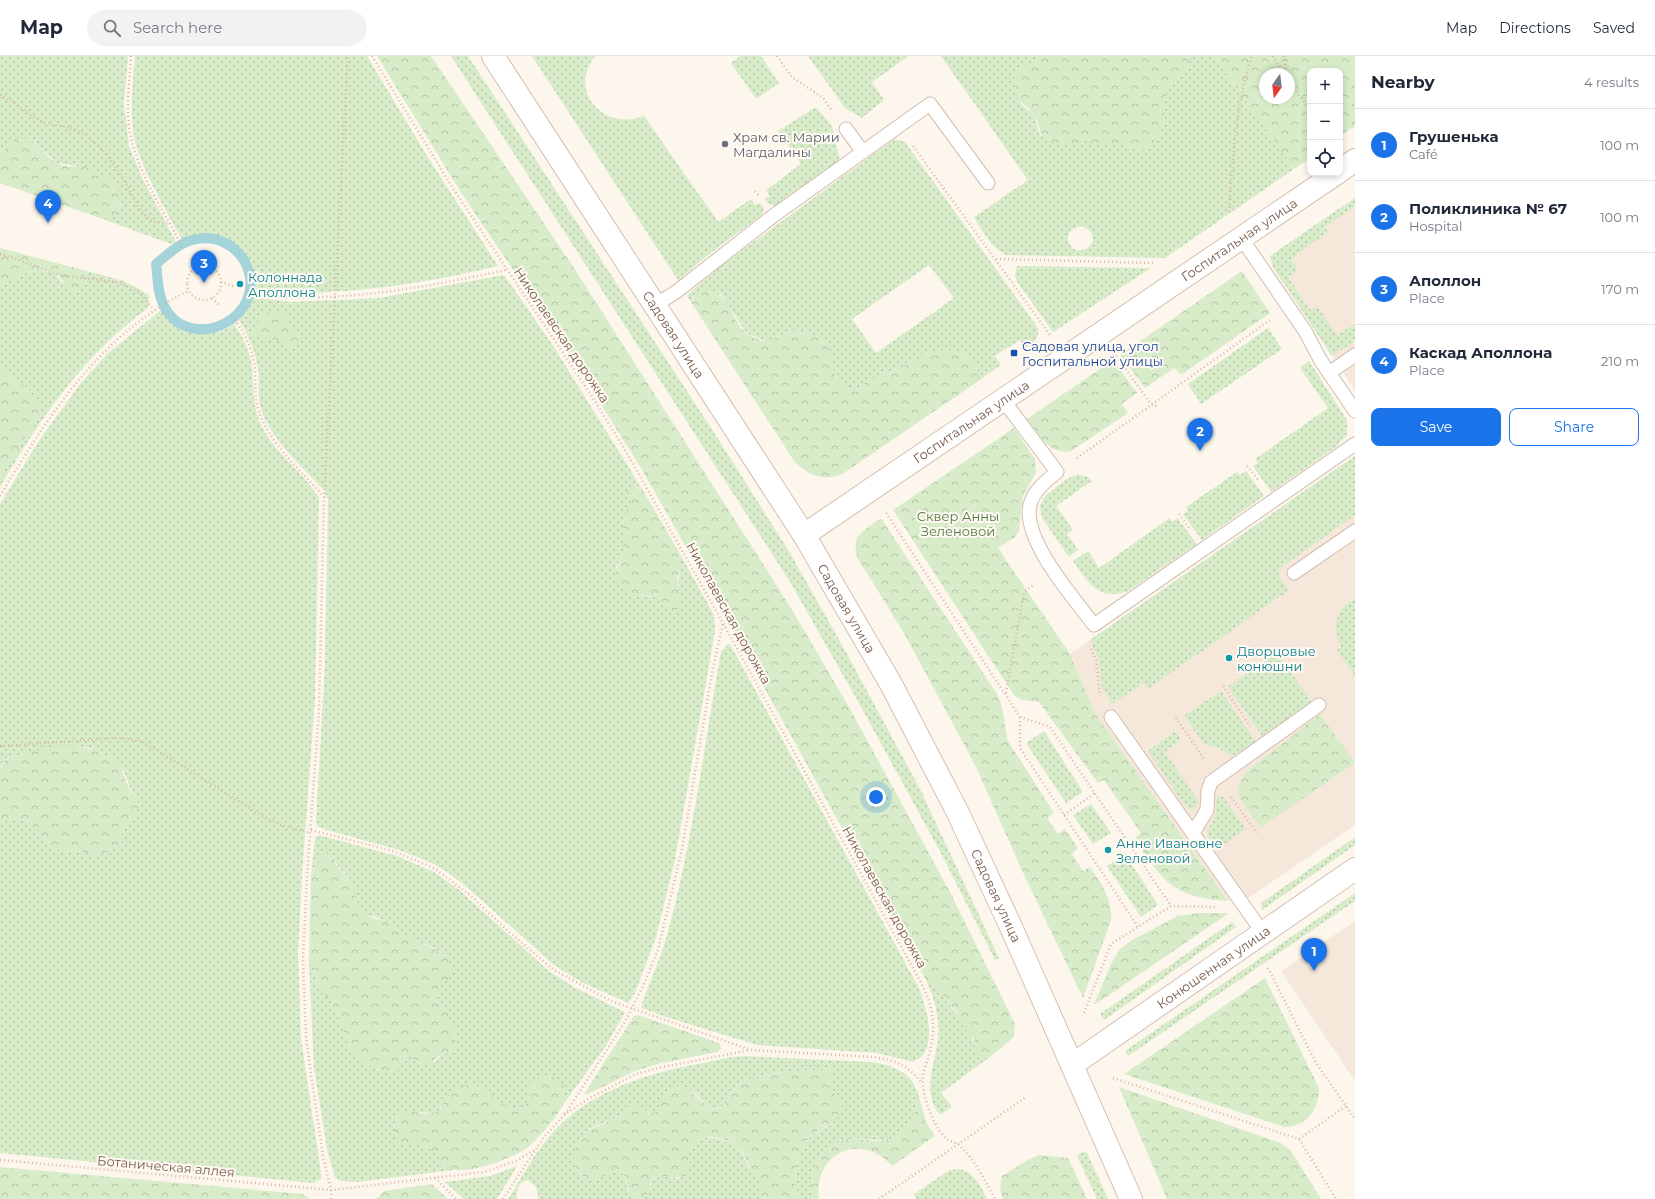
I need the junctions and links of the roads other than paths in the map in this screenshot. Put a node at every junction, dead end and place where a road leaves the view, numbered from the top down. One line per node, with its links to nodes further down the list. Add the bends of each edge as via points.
1 (493, 56): 9 (main road, Садовая улица)
2 (846, 129): 3 (lane)
3 (863, 152): 7 (lane, via 930,104); 9 (lane, via 773,216 676,292)
4 (1355, 160): 5 (main road)
5 (1343, 169)
6 (1333, 176): 8 (main road, Госпитальная улица)
7 (988, 183)
8 (1242, 238): 11 (lane); 12 (main road, Госпитальная улица)
9 (655, 304): 16 (main road, Садовая улица)
10 (1355, 355): 11 (lane)
11 (1329, 373): 13 (lane)
12 (1004, 400): 14 (lane, via 1057,472 1042,485 1033,498 1030,517 1033,532 1047,561 1094,625); 16 (main road, Госпитальная улица)
13 (1355, 411)
14 (1355, 444)
15 (1355, 530): 17 (lane)
16 (804, 535): 23 (main road, Садовая улица, via 890,684 958,813)
17 (1294, 573)
18 (1319, 705): 20 (lane, via 1211,782 1207,810)
19 (1111, 717): 20 (lane)
20 (1193, 834): 22 (lane)
21 (1355, 869): 22 (main road, Конюшенная улица)
22 (1263, 933): 23 (main road, Конюшенная улица)
23 (1072, 1065): 24 (main road, Садовая улица)
24 (1131, 1199)

